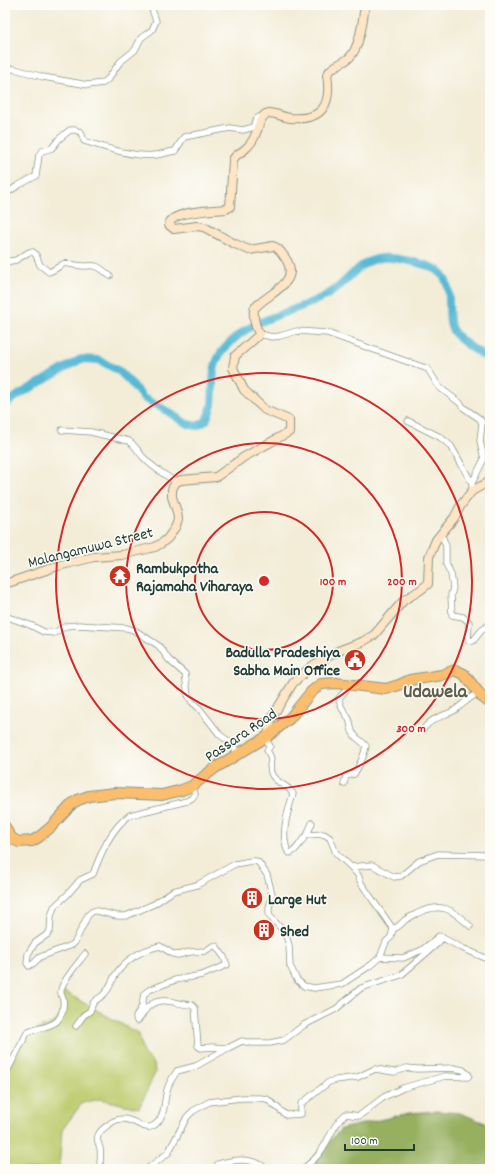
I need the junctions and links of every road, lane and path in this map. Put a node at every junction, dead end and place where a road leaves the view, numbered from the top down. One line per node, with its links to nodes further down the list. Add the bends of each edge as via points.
1 (148, 5): 3 (street, via 156,21 152,30 141,38 135,50 120,62 103,83 88,85)
2 (365, 5): 4 (street, via 354,52 348,59 333,67 328,75 329,96 323,110 301,118 269,113)
3 (5, 69)
4 (264, 115): 5 (street, via 257,118 254,127 243,130 230,128 184,137 175,151 149,156 96,145 84,141 80,132 70,130 52,148 42,151 39,155 36,176); 8 (street, via 252,141 233,160 230,206 226,209 192,212 172,218 170,221 171,228 204,227 249,250 274,246 280,250 290,268 289,276 280,288 256,307 254,315)
5 (5, 194)
6 (5, 262): 7 (street, via 33,252 40,265 49,272 68,263 76,266 94,265)
7 (110, 276)
8 (258, 332): 12 (street, via 235,356 233,368 244,390 265,410 289,420 289,432 244,457 216,477); 13 (street, via 272,337 297,331 328,333 428,369 439,387 482,423 480,441 484,459)
9 (408, 421): 13 (street, via 440,437 450,446)
10 (62, 430): 12 (street, via 91,432 130,441 142,457)
11 (490, 481): 13 (street)
12 (176, 482): 15 (street, Malangamuwa Street, via 172,496 178,519 168,538 162,543 122,555 94,557 58,566)
13 (472, 487): 22 (street, via 454,518 436,540 429,557 428,584 404,600 374,635 312,666 294,682 271,719)
14 (443, 538): 17 (street, via 446,546 446,564 453,588 452,616 463,617 470,622 468,640 473,642)
15 (5, 584)
16 (5, 616): 23 (street, via 44,632 54,633 66,626 79,625 127,628 136,632 159,646 169,660 185,674 188,695 192,702)
17 (490, 624)
18 (352, 685): 19 (highway, Passara Road, via 386,689 410,680 455,670 464,674); 22 (highway, Passara Road, via 327,683 317,686 290,718); 24 (street, via 339,698 339,703 350,720 350,727 366,746 363,759 354,774 346,776)
19 (478, 693): 20 (highway, Passara Road); 21 (street, via 454,710 430,720)
20 (490, 703)
21 (425, 727)
22 (267, 737): 23 (highway, Passara Road); 28 (street, via 270,746 267,750 271,757 271,774 280,784 292,790 293,794 285,826 288,852 297,849)
23 (239, 755): 25 (highway, Passara Road, via 215,768)
24 (344, 784)
25 (192, 786): 27 (highway, Passara Road, via 162,795 115,793 89,796 72,804 51,827 32,841 19,842 13,839); 35 (street, via 195,794 187,801 125,818 105,844 93,874 80,880 54,907 50,931 35,943 28,954 29,966 40,956 75,942 88,915 93,911 126,916 154,904 173,891 197,884 235,864 251,861 260,863 267,875 272,894 269,915 285,933 290,945 290,966 297,980 304,986 314,988 342,984 371,966)
26 (312, 823): 28 (street)
27 (5, 827)
28 (307, 835): 30 (street, via 324,834 330,838 336,853)
29 (490, 855): 30 (street, via 438,854 419,861 401,876 394,877 372,865)
30 (351, 867): 32 (street)
31 (470, 926): 32 (street, via 454,911 440,906 423,910)
32 (393, 929): 35 (street)
33 (443, 937): 35 (street, via 436,937 422,950 403,958); 36 (street); 38 (street, via 401,975 362,988 336,1009 304,1025 284,1040 270,1043 242,1041)
34 (85, 954): 39 (street, via 64,982 61,990 62,1014 59,1019 27,1033)
35 (380, 957)
36 (490, 960)
37 (76, 1026): 38 (street, via 90,1011 92,1002 105,993 117,973 134,955 148,948 160,946 178,955 205,951 216,946 227,965 149,990 144,994 136,1018 137,1021 147,1008 159,1002 171,1000 183,1005 192,1005 195,1008 198,1046)
38 (228, 1048): 40 (street, via 196,1066 177,1071 168,1087 163,1112 153,1126 147,1127 122,1118 113,1121 101,1131 97,1140 100,1166)
39 (5, 1075)
40 (103, 1169)
41 (147, 1169): 44 (street, via 168,1153 187,1117 209,1102 242,1098 267,1099 286,1116 301,1114 301,1104 329,1082 358,1077 375,1069 394,1072 407,1068 454,1068 468,1073 468,1077 446,1076 403,1088 384,1097 359,1116 346,1114 334,1127 321,1151)
42 (216, 1169): 43 (street, via 218,1164 235,1159 251,1161)
43 (266, 1169)
44 (304, 1169)

